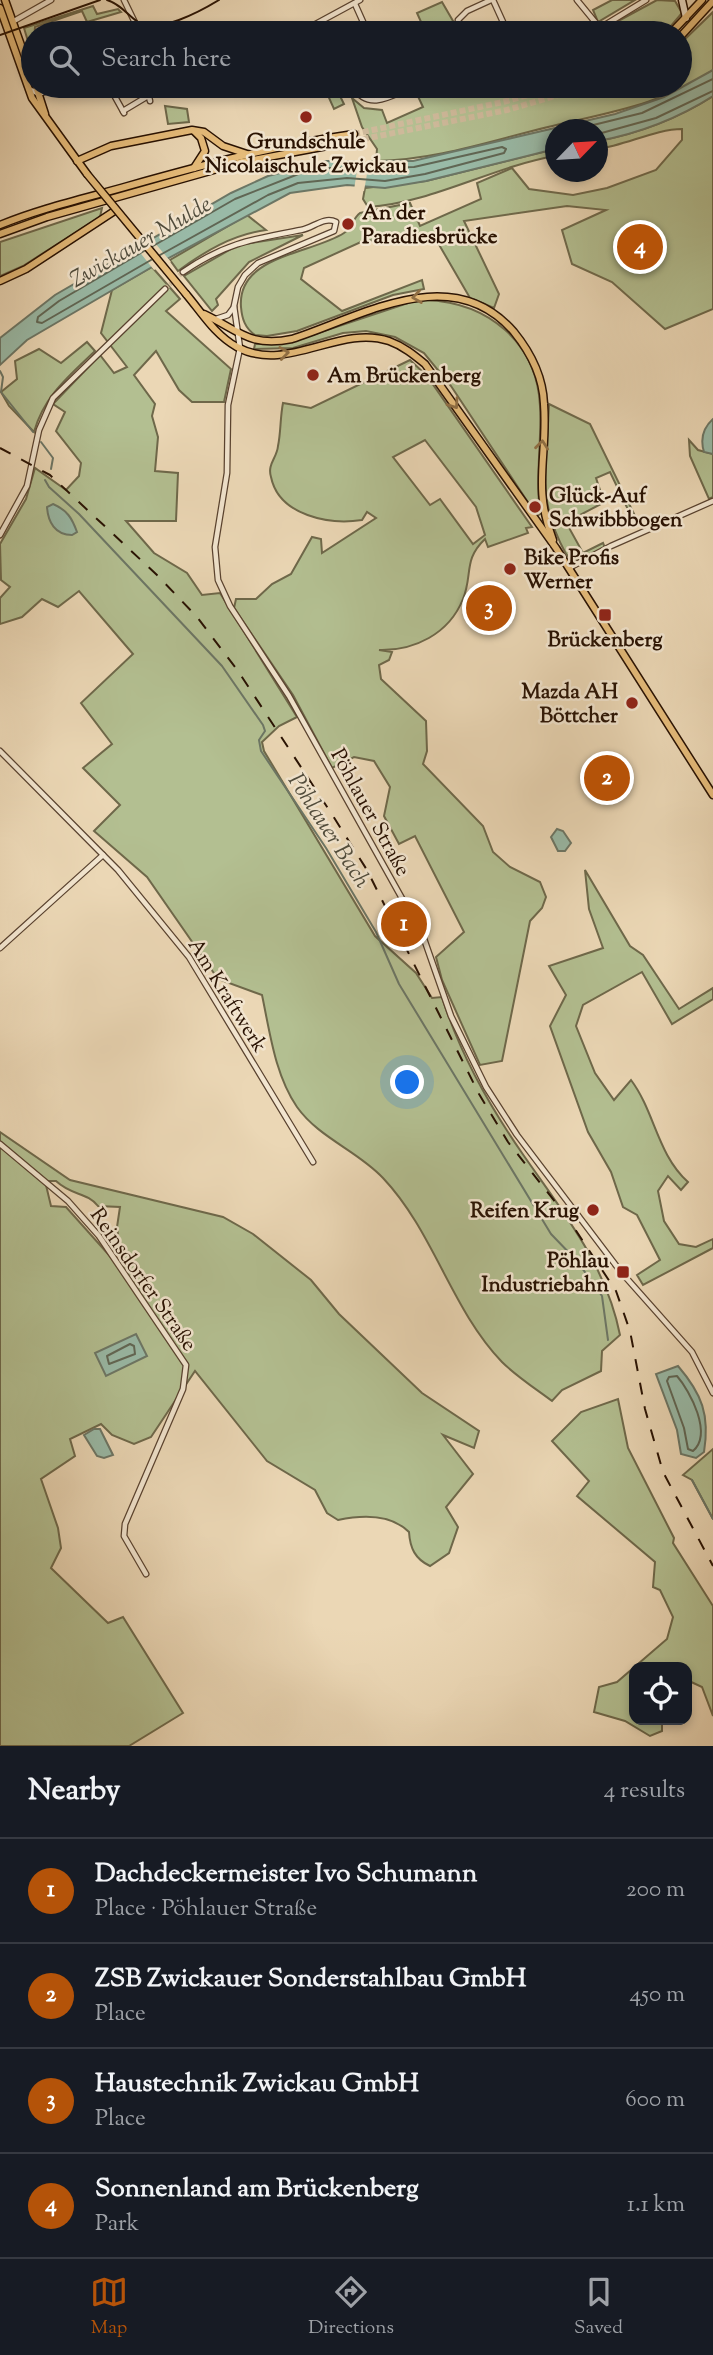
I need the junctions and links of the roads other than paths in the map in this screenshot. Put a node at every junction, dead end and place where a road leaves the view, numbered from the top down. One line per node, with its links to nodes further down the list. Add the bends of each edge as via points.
1 (5, 0): 14 (main road)
2 (51, 0): 14 (street)
3 (124, 0): 15 (street)
4 (360, 0): 11 (street)
5 (492, 0): 18 (street, via 463,13); 19 (street)
6 (578, 0): 20 (street)
7 (646, 0): 21 (street)
8 (682, 0): 13 (main road)
9 (703, 0): 10 (main road); 13 (main road)
10 (712, 3): 22 (main road)
11 (355, 4): 16 (street); 17 (street)
12 (0, 8): 24 (main road)
13 (686, 19)
14 (13, 21): 23 (main road)
15 (134, 21)
16 (325, 21)
17 (363, 21)
18 (458, 21)
19 (502, 21)
20 (594, 21)
21 (612, 21)
22 (692, 24)
23 (21, 44)
24 (21, 60)
25 (37, 98): 31 (main road)
26 (40, 98): 31 (main road)
27 (115, 98): 28 (street, via 123,112)
28 (149, 98)
29 (364, 98): 30 (street)
30 (386, 98)
31 (45, 116): 34 (main road)
32 (192, 130): 33 (main road); 34 (main road, via 100,149); 35 (main road, via 205,151)
33 (249, 154): 35 (main road); 38 (main road, via 354,137 242,162)
34 (77, 161): 36 (main road, bridge)
35 (194, 168): 37 (main road)
36 (116, 210): 40 (main road); 43 (main road, bridge)
37 (0, 225)
38 (0, 234)
39 (183, 272): 42 (street, via 243,240 302,230 328,219 336,222 334,231 252,267 237,287)
40 (0, 281)
41 (165, 289): 50 (street, via 53,398 38,430 27,486)
42 (234, 306): 44 (street, via 228,315); 45 (street)
43 (203, 314): 44 (main road); 46 (main road, via 218,334)
44 (214, 319): 45 (main road)
45 (239, 335): 46 (street, Pöhlauer Straße); 48 (main road, one-way to 45, via 540,460 545,409 541,382 520,340 487,311 445,296 415,297 292,339 264,342)
46 (240, 348): 49 (main road, one-way to 49, via 285,354 369,337 398,344 425,364); 59 (street, Pöhlauer Straße, via 228,405 226,483 215,547 215,570 222,591 289,696 422,936 451,1016 486,1087 621,1272 692,1352)
47 (713, 501): 52 (street)
48 (543, 513): 49 (main road); 51 (main road)
49 (534, 519): 51 (main road)
50 (0, 535)
51 (556, 548): 52 (main road)
52 (569, 568): 54 (main road)
53 (0, 751): 55 (street, Am Kraftwerk)
54 (713, 795)
55 (103, 855): 56 (street); 58 (street, Am Kraftwerk, via 189,957)
56 (0, 948)
57 (0, 1144): 60 (street, Reinsdorfer Straße, via 68,1201 99,1236 186,1365 184,1389 125,1524 124,1536)
58 (313, 1162)
59 (713, 1393)
60 (146, 1574)

